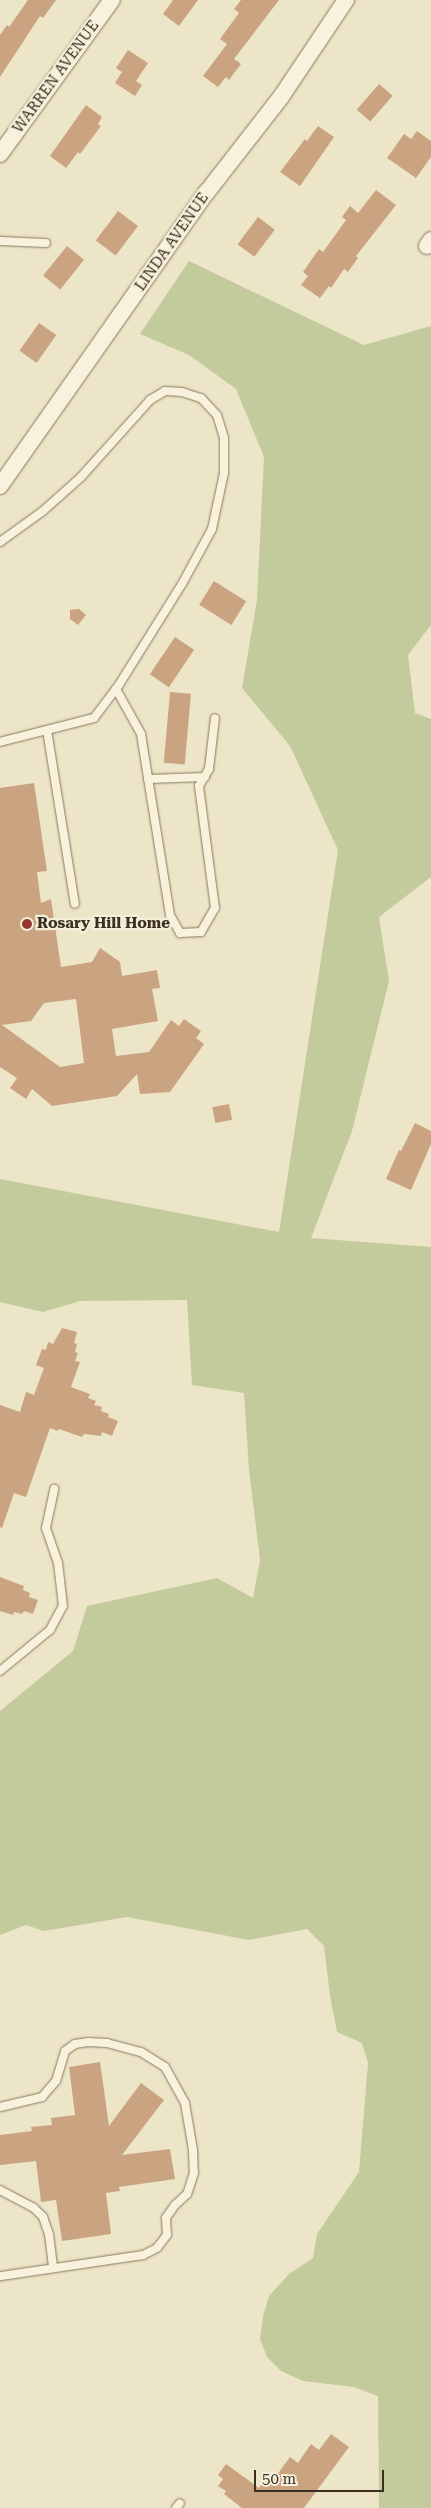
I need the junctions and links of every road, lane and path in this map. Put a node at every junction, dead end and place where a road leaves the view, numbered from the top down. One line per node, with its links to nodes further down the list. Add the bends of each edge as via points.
1 (112, 0): 3 (street, WARREN AVENUE)
2 (346, 0): 6 (street, LINDA AVENUE, via 281,97 207,192)
3 (0, 154)
4 (0, 241): 5 (lane)
5 (46, 243)
6 (0, 486)
7 (0, 542): 8 (lane, via 81,477 150,400 165,391 201,398 217,415 224,438 224,473 212,529 182,584)
8 (116, 689): 10 (lane, via 94,718); 13 (lane, via 141,734)
9 (215, 718): 12 (lane, via 209,769)
10 (47, 730): 11 (lane); 14 (lane)
11 (0, 742)
12 (205, 777): 13 (lane); 13 (lane, via 199,786 215,908 201,932 180,933 170,914)
13 (148, 779)
14 (76, 904)
15 (54, 1489): 16 (lane, via 46,1528 58,1563 63,1606 50,1630)
16 (0, 1671)
17 (0, 2107): 19 (lane, via 42,2098 56,2081 66,2051 75,2044 88,2042 107,2043 141,2052 165,2067 185,2103 194,2173 187,2194 166,2218 167,2235 158,2248 143,2255)
18 (0, 2190): 19 (lane, via 34,2208 42,2217 49,2234)
19 (53, 2268): 20 (lane)
20 (0, 2276)

